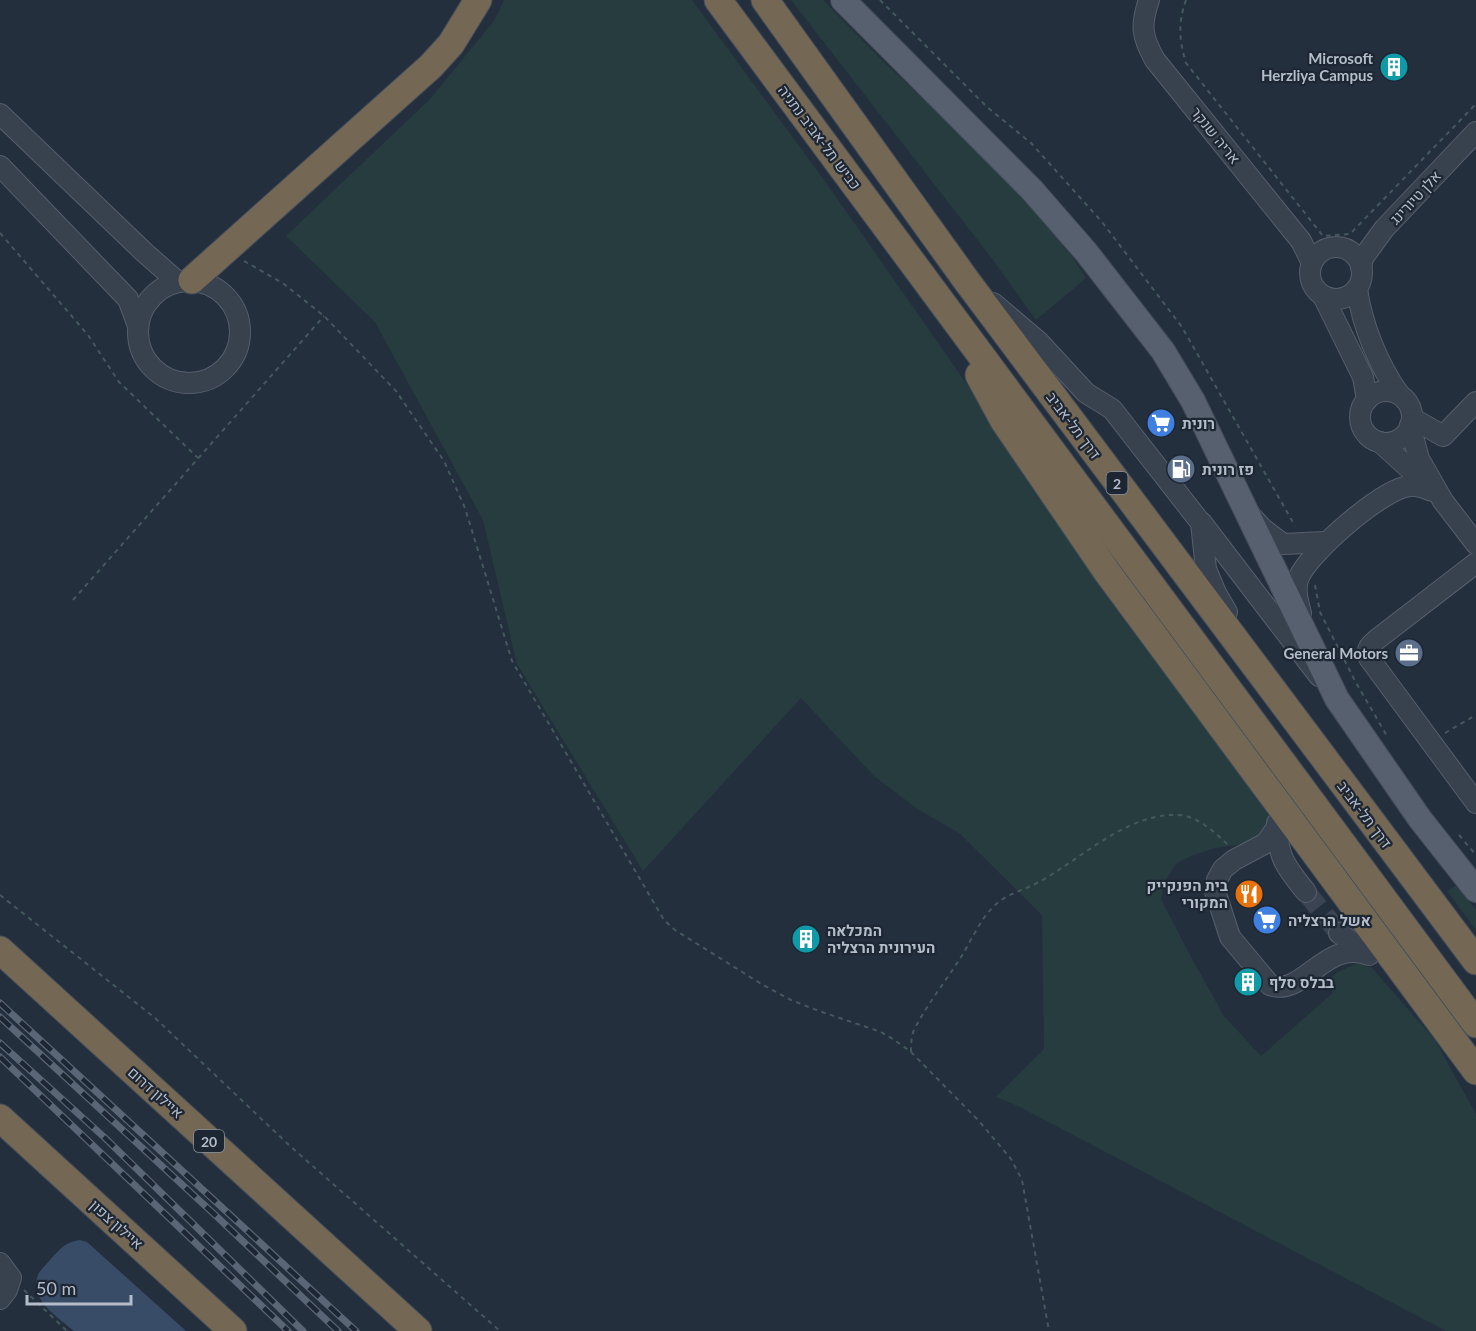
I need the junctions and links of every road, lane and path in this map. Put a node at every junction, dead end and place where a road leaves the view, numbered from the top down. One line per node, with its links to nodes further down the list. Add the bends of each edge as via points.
1 (478, 0): 12 (highway, via 431,66)
2 (718, 0): 15 (highway, כביש תל-אביב נתניה / 2)
3 (765, 0): 16 (highway, דרך תל-אביב / 2)
4 (843, 0): 31 (main road, via 1032,190 1086,252 1163,351)
5 (1149, 0): 13 (street, אריה שנקר, via 1142,27 1155,60 1301,241)
6 (1186, 0): 7 (path, via 1180,23 1180,44 1186,63 1323,236 1350,234)
7 (1476, 104)
8 (0, 114): 17 (street, via 145,252)
9 (1476, 132): 14 (street, אלן טיורינג, via 1384,229)
10 (0, 166): 21 (street, via 128,299)
11 (0, 233): 28 (path, via 88,334 119,382)
12 (226, 251): 17 (highway); 20 (path, via 284,284)
13 (1312, 262): 14 (street, via 1322,251 1336,247 1354,255); 19 (street, via 1312,285)
14 (1361, 267): 18 (street)
15 (922, 275): 39 (highway, via 1004,421); 57 (highway, 2)
16 (966, 280): 32 (street, via 1039,342 1086,393 1112,409); 40 (highway, דרך תל-אביב / 2)
17 (185, 281): 21 (street, via 168,285 153,295); 21 (street, via 202,281 226,296 238,317 238,345 232,360 220,372 195,383 165,377 143,356)
18 (1357, 289): 19 (street, via 1345,298); 22 (street, via 1360,309 1386,375)
19 (1323, 296): 23 (street, via 1363,377)
20 (324, 316): 28 (path); 59 (path, via 396,391 444,461 465,508 512,661 664,920 763,985 819,1011 881,1032)
21 (138, 326)
22 (1399, 394): 23 (street, via 1379,392); 25 (street, via 1409,404)
23 (1367, 399): 26 (street, via 1360,413 1362,429)
24 (1476, 402): 25 (street, via 1443,436)
25 (1411, 422): 26 (street, via 1402,438); 30 (street, via 1419,459)
26 (1380, 442): 27 (street)
27 (1397, 456): 29 (street, via 1397,472); 30 (street)
28 (198, 458): 37 (path)
29 (1386, 494): 30 (street, via 1410,486); 33 (street)
30 (1438, 496): 34 (street)
31 (1245, 508): 33 (street, via 1283,544); 38 (main road)
32 (1202, 523): 40 (street, via 1206,568 1216,593); 41 (street)
33 (1325, 542): 35 (street)
34 (1476, 544)
35 (1308, 563): 38 (street, via 1298,579 1297,595); 44 (path, via 1320,612)
36 (1476, 563): 45 (street, via 1376,640 1367,652)
37 (73, 600)
38 (1308, 641): 41 (main road)
39 (1172, 663): 46 (street); 58 (highway)
40 (1276, 695): 56 (highway, דרך תל-אביב / 2)
41 (1337, 699): 50 (main road, via 1420,819)
42 (1476, 715): 43 (path)
43 (1444, 734)
44 (1389, 738)
45 (1476, 803)
46 (1277, 827): 51 (street, via 1283,863); 55 (street, via 1266,843 1234,860 1217,880 1215,891 1230,937 1270,985 1279,988 1290,987 1347,951)
47 (1454, 830): 49 (path)
48 (1230, 847): 59 (path, via 1188,816 1157,817 1108,836 1036,883 1006,895 991,909 927,1008 910,1040)
49 (1476, 855)
50 (1476, 890)
51 (1306, 892)
52 (0, 896): 67 (path, via 155,1018 290,1146)
53 (1339, 933): 55 (street)
54 (0, 950): 66 (highway, איילון דרום / 20)
55 (1369, 955): 58 (street)
56 (1476, 961)
57 (1476, 1024)
58 (1454, 1042): 60 (highway)
59 (911, 1052): 68 (path, via 998,1141 1022,1180)
60 (1476, 1071)
61 (0, 1118): 65 (highway, איילון צפון)
62 (5, 1271): 63 (street, via 7,1290); 64 (path)
63 (0, 1299)
64 (67, 1331)
65 (233, 1331)
66 (418, 1331)
67 (500, 1331)
68 (1049, 1331)

